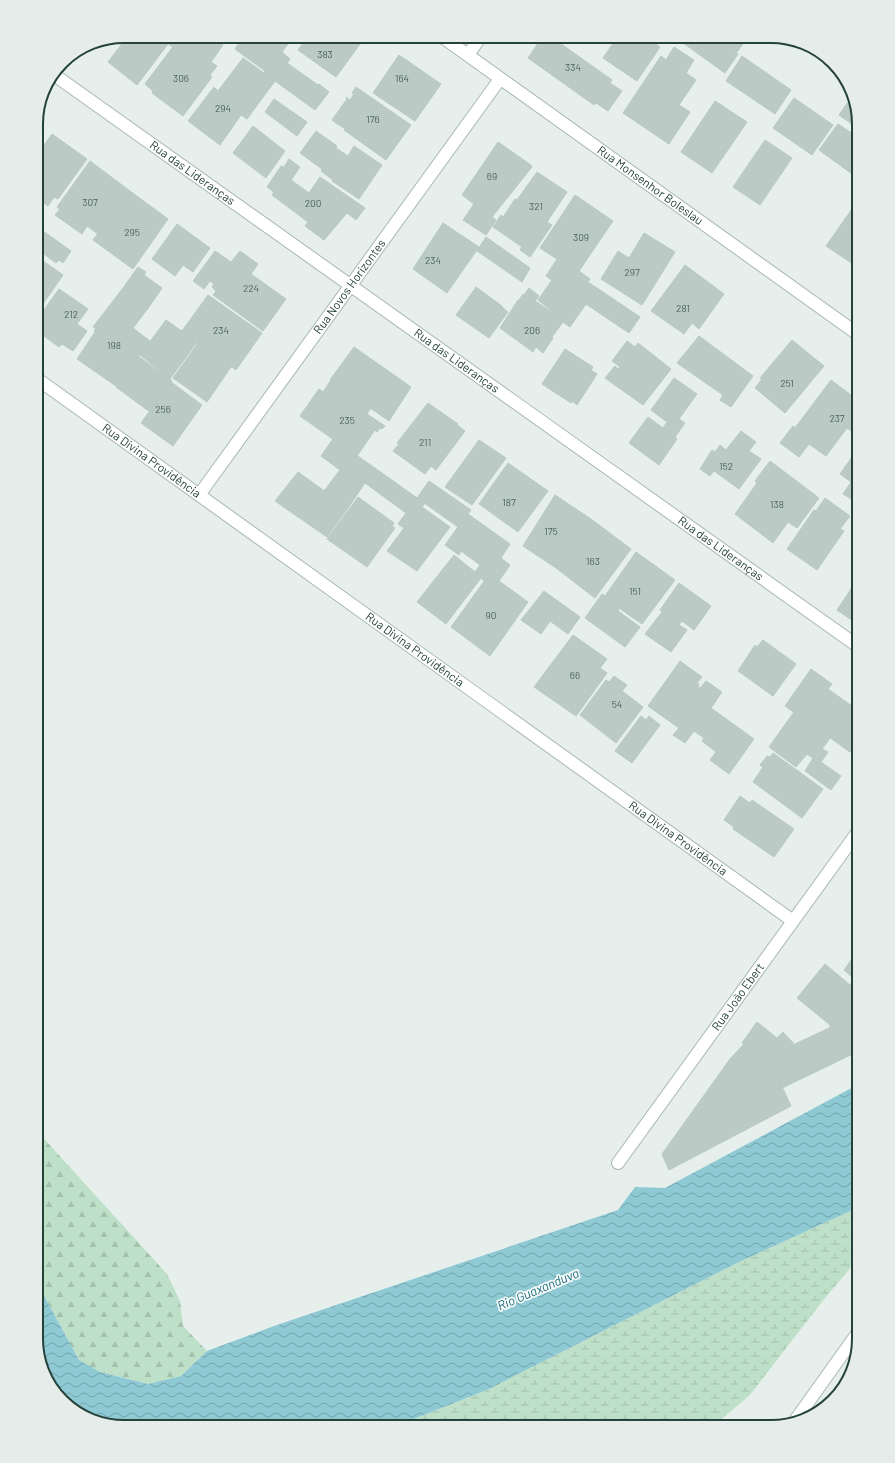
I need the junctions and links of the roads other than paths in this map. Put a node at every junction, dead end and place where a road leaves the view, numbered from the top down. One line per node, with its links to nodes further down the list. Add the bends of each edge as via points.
1 (451, 43): 3 (street, Rua Monsenhor Boleslau)
2 (476, 43): 3 (street)
3 (468, 55): 5 (street, Rua Monsenhor Boleslau)
4 (58, 78): 6 (street, Rua das Lideranças)
5 (500, 79): 6 (street, Rua Novos Horizontes); 7 (street, Rua Monsenhor Boleslau)
6 (351, 286): 9 (street, Rua Novos Horizontes); 10 (street, Rua das Lideranças)
7 (852, 330)
8 (43, 383): 9 (street, Rua Divina Providência)
9 (199, 495): 12 (street, Rua Divina Providência)
10 (852, 642)
11 (852, 840): 12 (street, Rua João Ebert)
12 (794, 921): 13 (street, Rua João Ebert)
13 (618, 1163)
14 (852, 1341): 15 (street)
15 (799, 1415)

